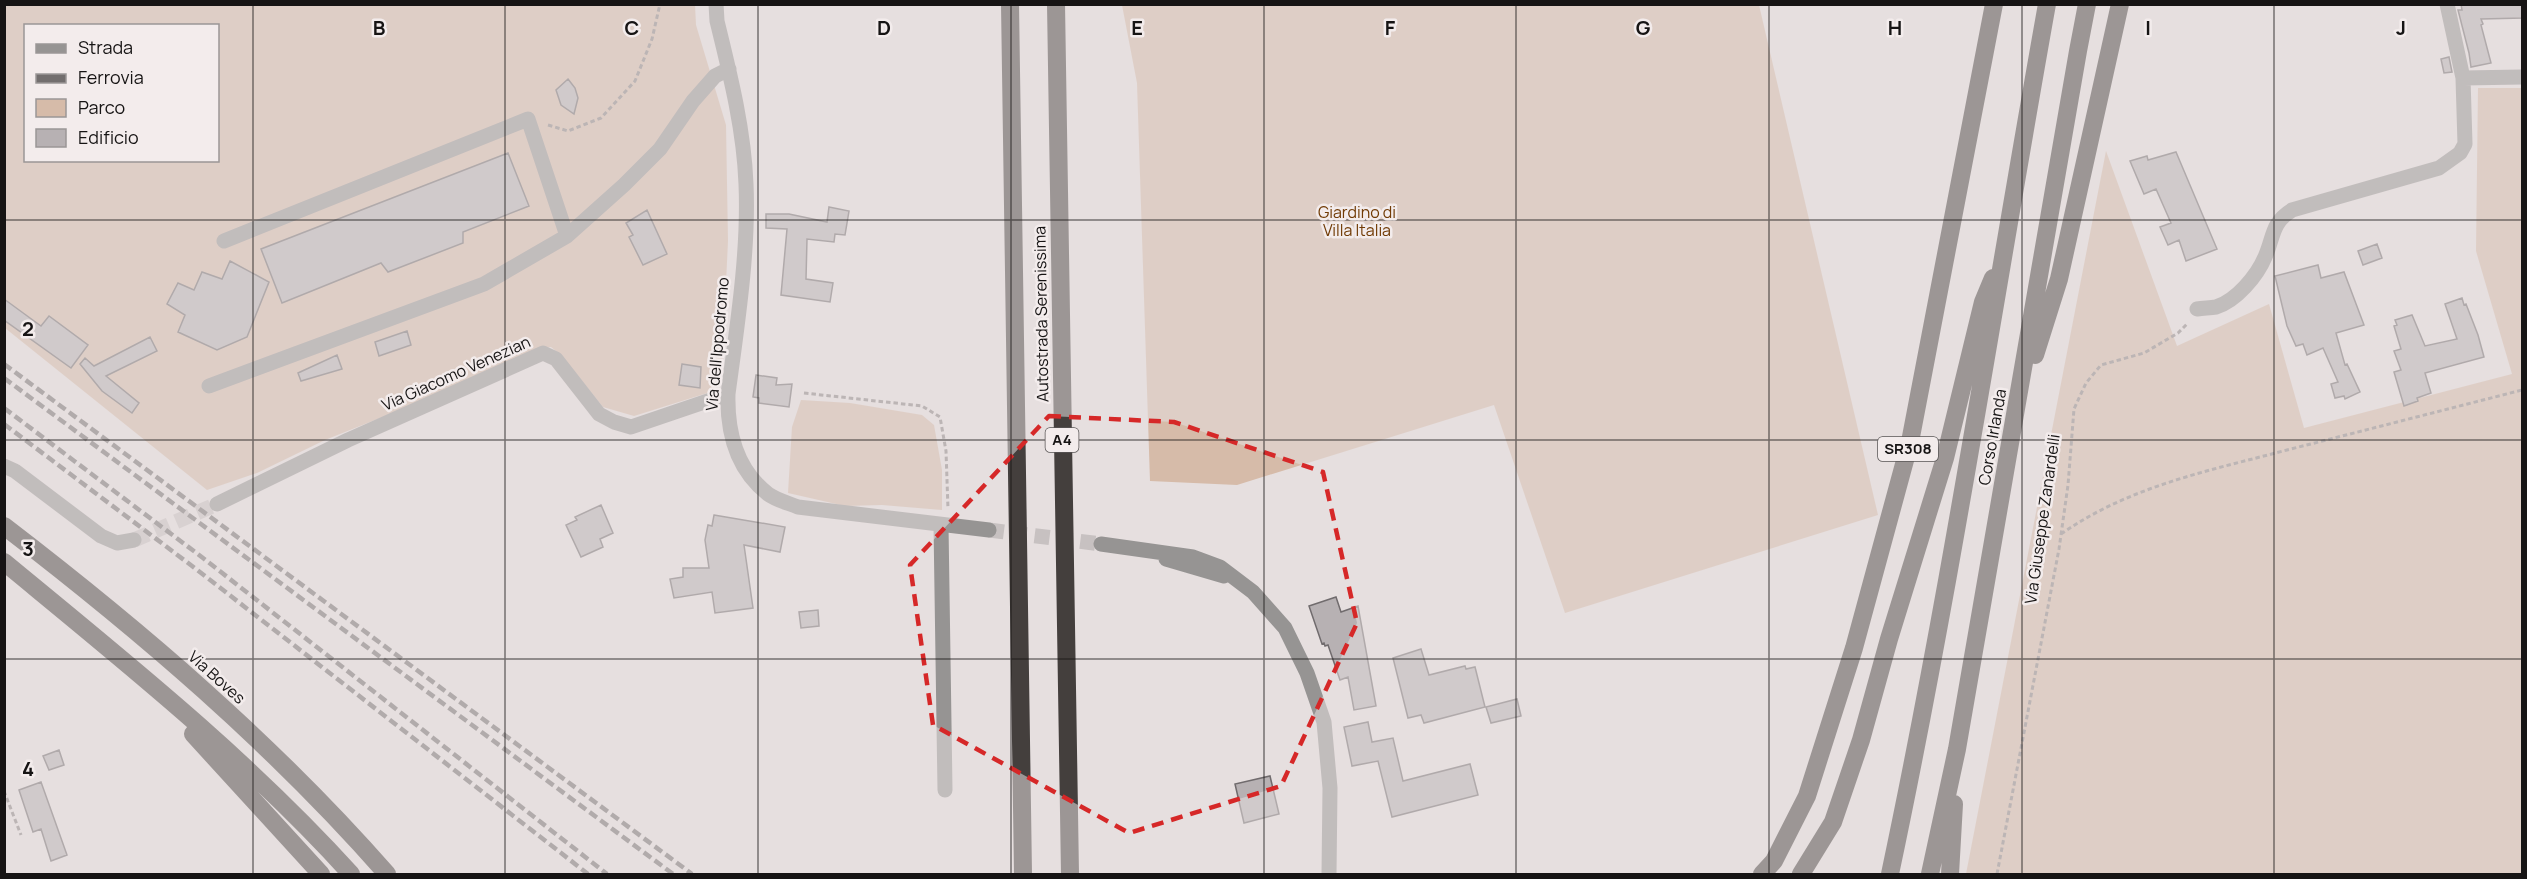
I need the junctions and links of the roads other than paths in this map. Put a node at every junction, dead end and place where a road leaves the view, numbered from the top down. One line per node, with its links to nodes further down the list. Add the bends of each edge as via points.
1 (716, 4): 9 (street, Via dell'Ippodromo)
2 (1010, 4): 33 (highway, Autostrada Serenissima)
3 (1056, 4): 34 (highway, Autostrada Serenissima / A4)
4 (1994, 4): 36 (highway, SR308, via 1910,442 1854,648 1807,796 1774,861)
5 (2047, 4): 14 (highway, Corso Irlanda)
6 (2087, 4): 18 (highway, Corso Irlanda)
7 (2120, 4): 18 (highway, via 2060,279)
8 (2447, 4): 11 (street)
9 (729, 69): 12 (street, via 715,76 693,101 660,149); 17 (street, Via dell'Ippodromo, via 741,126 746,184 745,240)
10 (2523, 77): 11 (street)
11 (2463, 78): 15 (street, via 2465,144 2460,153 2439,168 2292,210 2274,227 2265,259 2243,289 2218,306)
12 (567, 236): 13 (street, via 528,119); 16 (street, via 484,284)
13 (224, 241)
14 (2006, 245): 37 (highway, via 1983,302 1945,458 1861,740 1833,822); 38 (highway, Corso Irlanda)
15 (2197, 309)
16 (209, 386)
17 (728, 394): 20 (street, Via Giacomo Venezian, via 631,427 599,414 556,360 543,353); 22 (street, Via dell'Ippodromo, via 732,442 746,472 769,495 798,507)
18 (2015, 416): 28 (highway, Corso Irlanda)
19 (4, 466): 24 (street, via 101,536 117,543)
20 (217, 504)
21 (4, 526): 32 (highway, Via Boves, via 129,625 228,712 312,793)
22 (944, 526): 23 (street, Via dell'Ippodromo); 29 (street)
23 (989, 530)
24 (134, 540)
25 (1101, 544): 35 (street, via 1155,553 1171,562 1235,578 1268,606 1285,628 1307,673 1324,722 1330,788)
26 (4, 562): 27 (highway)
27 (137, 673): 30 (highway); 31 (highway, via 242,764)
28 (1957, 749): 39 (highway, Corso Irlanda); 40 (highway)
29 (945, 790)
30 (321, 874)
31 (351, 874)
32 (387, 874)
33 (1023, 874)
34 (1070, 874)
35 (1329, 874)
36 (1762, 874)
37 (1801, 874)
38 (1890, 874)
39 (1930, 874)
40 (1950, 874)

